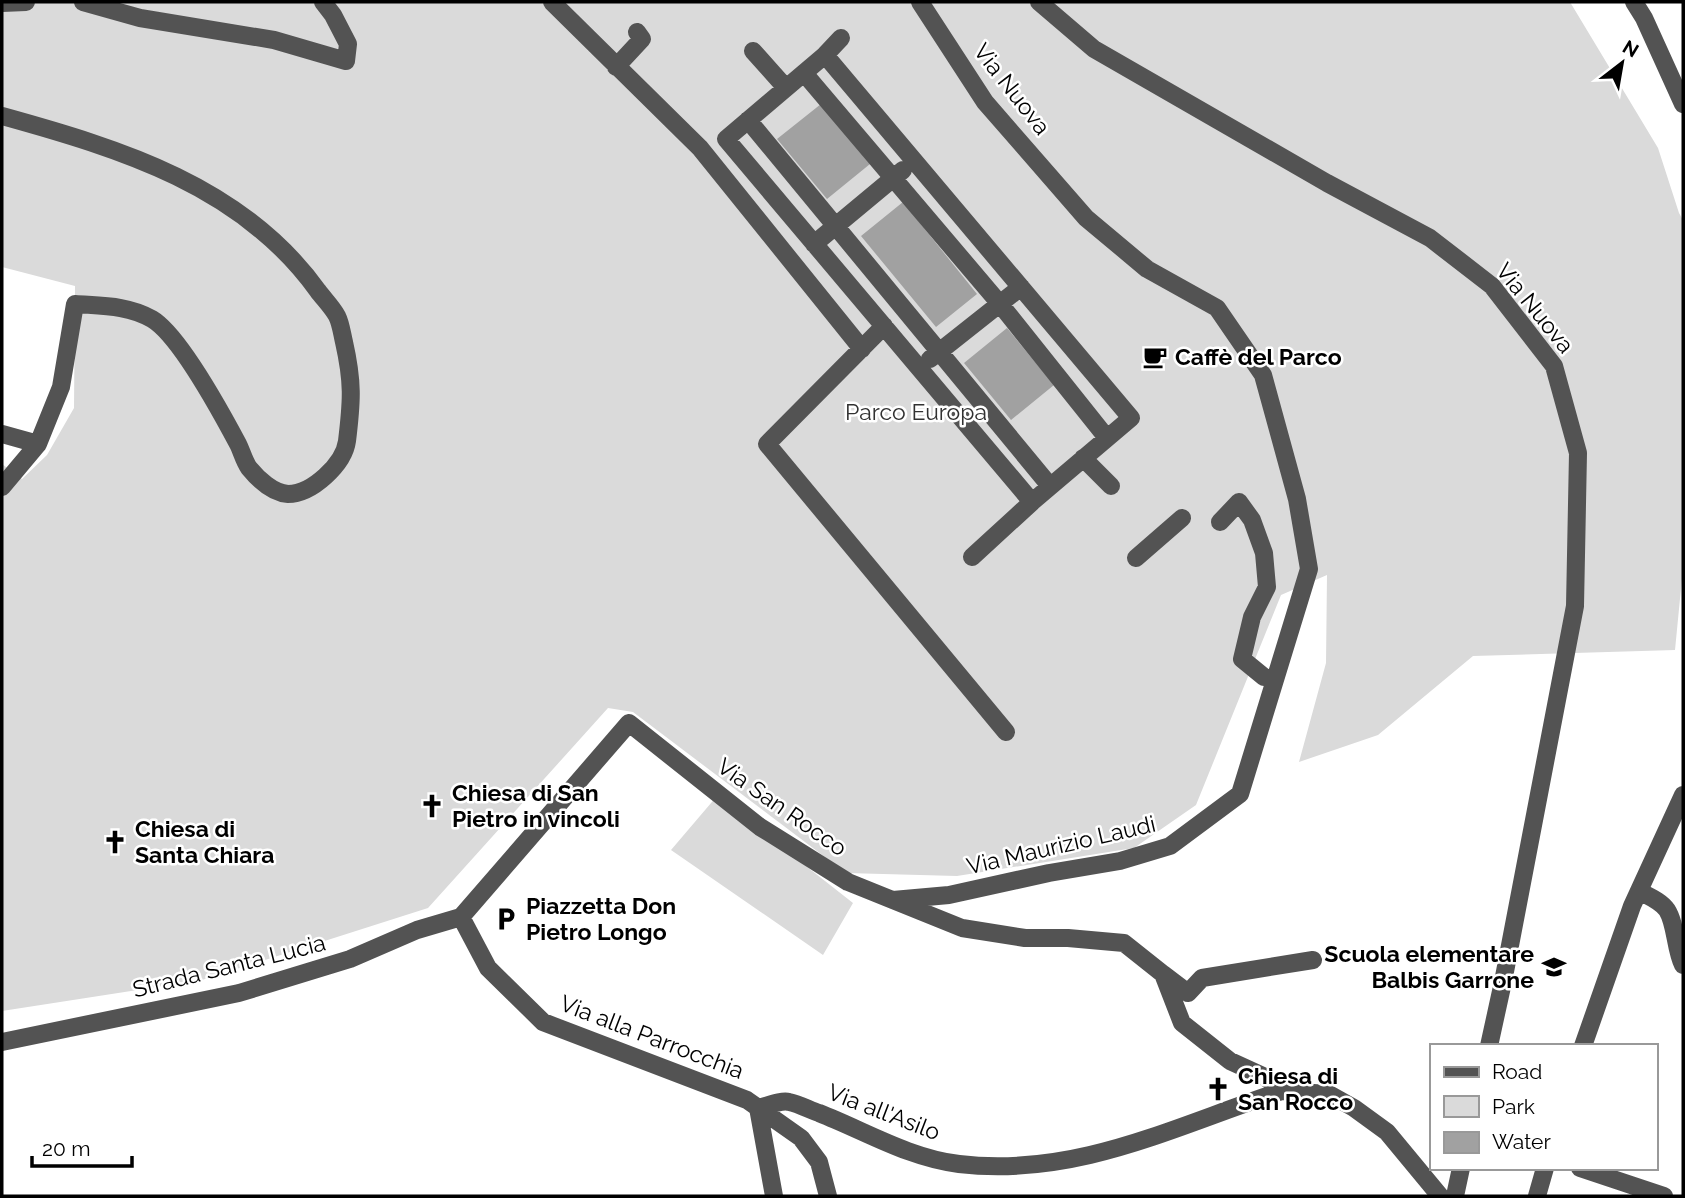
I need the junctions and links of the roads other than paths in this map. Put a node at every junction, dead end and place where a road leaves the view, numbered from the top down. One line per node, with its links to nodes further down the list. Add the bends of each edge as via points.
1 (26, 2): 8 (street)
2 (83, 2): 3 (street, via 140,18 274,40 346,61 348,44)
3 (323, 2)
4 (552, 2): 13 (street)
5 (919, 2): 43 (street, Via Nuova, via 985,102 1086,218 1147,270 1217,308 1262,375 1297,499)
6 (1039, 2): 54 (street, Via Nuova, via 1094,49 1430,238 1492,286 1555,366 1578,453 1575,606)
7 (1634, 2): 16 (street)
8 (2, 3)
9 (637, 32): 13 (street, via 642,39)
10 (841, 38): 12 (street)
11 (753, 51): 15 (street)
12 (825, 55): 14 (street); 21 (street)
13 (616, 67): 20 (street)
14 (804, 74): 15 (street); 22 (street)
15 (786, 88): 18 (street)
16 (1683, 104)
17 (2, 116): 33 (street, via 153,164 201,187 276,240 338,318 352,375 346,449 332,471 289,494 272,489 249,468 172,337 153,320 131,309 75,304 61,387)
18 (748, 120): 19 (street); 23 (street)
19 (726, 139): 20 (street); 24 (street)
20 (706, 157): 28 (street)
21 (914, 161): 22 (street); 25 (street)
22 (893, 177): 23 (street); 26 (street)
23 (834, 227): 24 (street); 29 (street)
24 (814, 244): 27 (street)
25 (1021, 287): 26 (street); 32 (street, via 1131,418)
26 (1000, 304): 29 (street); 32 (street)
27 (884, 327): 28 (street); 30 (street)
28 (862, 349): 45 (street, via 767,444)
29 (939, 352): 30 (street); 35 (street)
30 (919, 368): 38 (street)
31 (2, 434): 33 (street)
32 (1107, 438): 34 (street)
33 (38, 444): 37 (street)
34 (1083, 458): 35 (street); 36 (street)
35 (1050, 486): 38 (street)
36 (1111, 486)
37 (2, 488)
38 (1032, 502): 41 (street)
39 (1182, 518): 42 (street, via 1166,544)
40 (1220, 522): 44 (street, via 1239,502 1252,520 1264,553 1267,587 1252,617 1242,659)
41 (972, 557)
42 (1136, 558)
43 (1308, 569): 48 (street, Via Maurizio Laudi, via 1240,794 1170,846 1120,861 950,895)
44 (1264, 677)
45 (1006, 732)
46 (1683, 795): 47 (street)
47 (1639, 891): 51 (street, via 1668,912); 55 (street, via 1615,947)
48 (893, 900): 49 (street, Via San Rocco, via 848,882 760,827 629,723); 52 (street, Via San Rocco, via 962,928 1124,943)
49 (461, 917): 53 (street, Strada Santa Lucia, via 417,930 350,960 239,993); 57 (street, Via alla Parrocchia, via 488,968 542,1022)
50 (1313, 960): 52 (street, Via San Rocco, via 1202,978 1188,993)
51 (1683, 965)
52 (1163, 974): 56 (street, via 1182,1023 1230,1061 1265,1077)
53 (2, 1042)
54 (1489, 1044)
55 (1584, 1044)
56 (1282, 1091): 57 (street, Via all'Asilo, via 1136,1144 1085,1158 1021,1166 957,1164 899,1149 787,1101); 63 (street, via 1329,1094 1354,1108 1387,1132)
57 (758, 1108): 61 (street); 62 (street, Via alla Parrocchia, via 801,1138 819,1162)
58 (1461, 1170): 64 (street)
59 (1544, 1170): 65 (street)
60 (1586, 1170): 66 (street)
61 (774, 1196)
62 (828, 1196)
63 (1440, 1196)
64 (1455, 1196)
65 (1537, 1196)
66 (1664, 1196)

